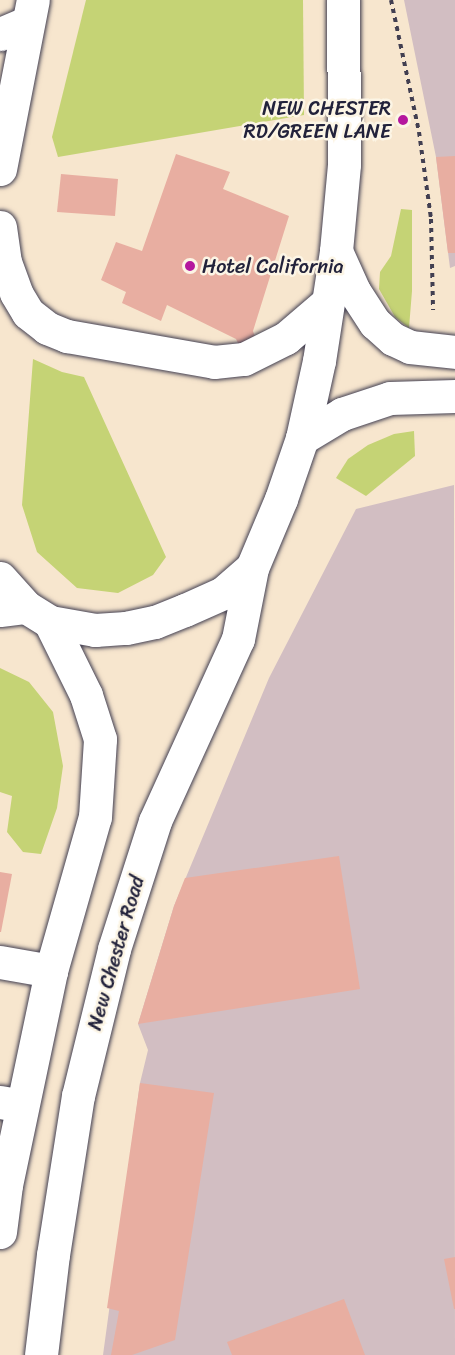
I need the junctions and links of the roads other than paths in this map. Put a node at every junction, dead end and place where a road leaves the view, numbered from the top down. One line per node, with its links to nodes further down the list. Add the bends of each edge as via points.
1 (343, 0): 5 (main road, via 344,164)
2 (20, 19): 3 (main road)
3 (0, 169)
4 (0, 227): 6 (main road, via 5,262 28,313 47,328 67,336 214,362 244,359 286,338)
5 (336, 251): 6 (main road); 7 (main road, via 354,291 375,323 393,339 410,347)
6 (328, 302): 9 (main road)
7 (455, 352)
8 (455, 396): 9 (main road, via 390,398 342,414)
9 (302, 438): 10 (main road)
10 (252, 568): 12 (main road, via 223,593 155,622 126,628 95,630); 19 (main road, New Chester Road, via 238,639 155,821 114,949 78,1096)
11 (0, 578): 12 (main road)
12 (25, 613): 14 (main road, via 86,695 100,739 95,817)
13 (0, 962): 14 (main road)
14 (51, 971): 15 (main road)
15 (11, 1104): 16 (main road)
16 (14, 1147): 17 (main road); 18 (main road)
17 (0, 1181)
18 (0, 1232)
19 (41, 1355)

